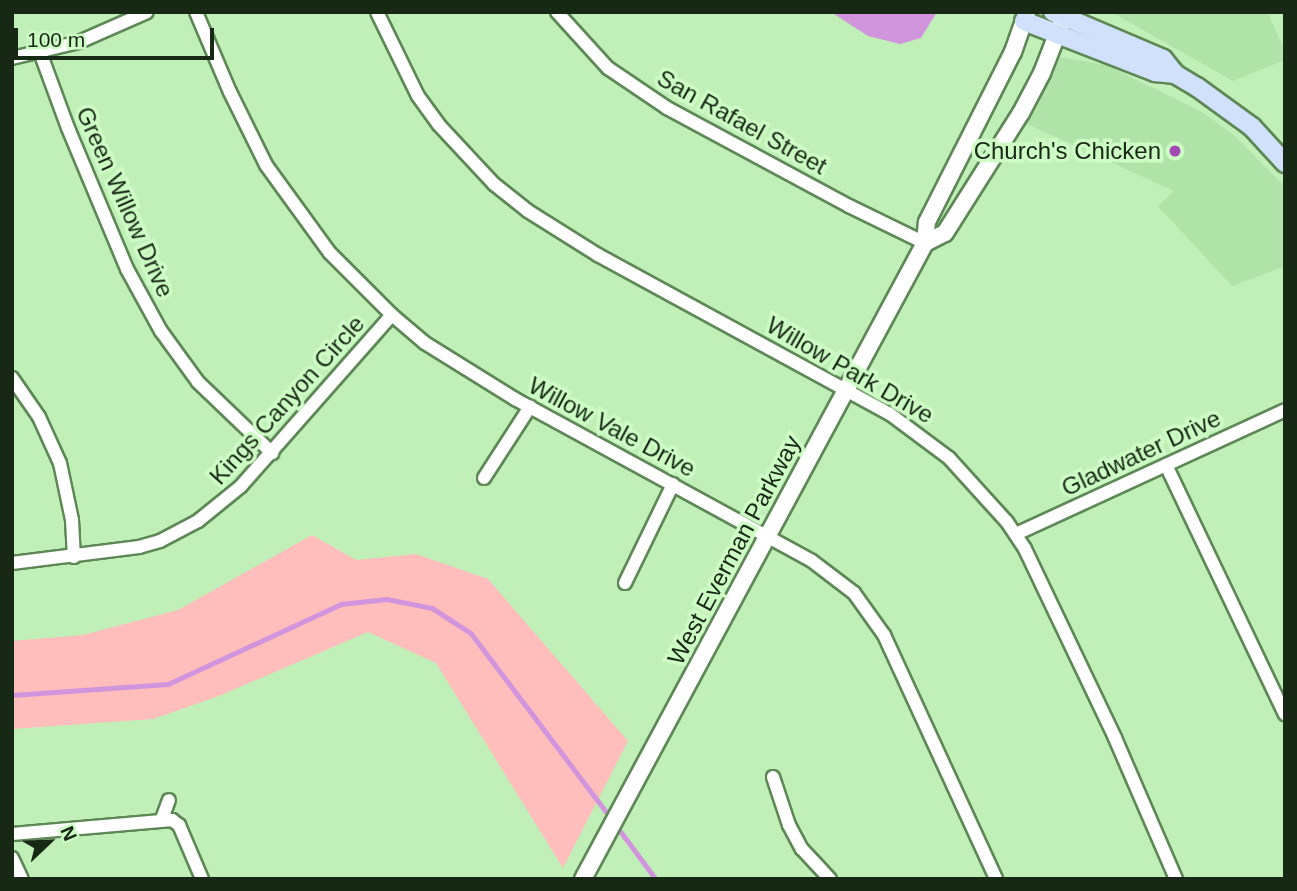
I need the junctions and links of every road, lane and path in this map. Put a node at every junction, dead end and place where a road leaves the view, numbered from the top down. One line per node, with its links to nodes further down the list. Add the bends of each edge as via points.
1 (148, 12): 8 (street, via 79,42)
2 (196, 12): 13 (street, Willow Vale Drive, via 266,165 330,253)
3 (377, 12): 15 (street, Willow Park Drive, via 418,96 439,125 494,184 527,211 598,255)
4 (557, 12): 12 (street, San Rafael Street, via 608,68 667,108)
5 (1060, 14): 7 (street, West Everman Parkway); 10 (main road, via 1164,59)
6 (1025, 17): 7 (main road); 12 (street, West Everman Parkway, via 1013,52 927,222)
7 (1058, 35): 10 (main road, via 1155,72); 12 (street, West Everman Parkway, via 1021,113 945,233)
8 (40, 52): 9 (street); 18 (street, Green Willow Drive, via 127,269 161,331 198,382)
9 (12, 58)
10 (1175, 74): 11 (main road, via 1252,127)
11 (1285, 163)
12 (925, 243): 15 (street, West Everman Parkway)
13 (392, 315): 16 (street, Willow Vale Drive, via 425,343); 18 (street, Kings Canyon Circle)
14 (12, 378): 24 (street, via 39,417 60,463)
15 (846, 389): 22 (street, Willow Park Drive, via 932,443); 23 (street, West Everman Parkway)
16 (530, 407): 20 (street); 21 (street, Willow Vale Drive)
17 (1285, 410): 19 (street, Gladwater Drive)
18 (272, 453): 24 (street, Kings Canyon Circle, via 198,521 160,541)
19 (1166, 465): 22 (street, Gladwater Drive); 27 (street)
20 (484, 478)
21 (673, 484): 23 (street, Willow Vale Drive); 26 (street)
22 (1016, 534): 38 (street, Willow Park Drive, via 1054,606)
23 (768, 536): 35 (street, West Everman Parkway); 37 (street, Willow Vale Drive, via 812,561 869,610)
24 (74, 557): 25 (street, Kings Canyon Circle)
25 (12, 563)
26 (625, 583)
27 (1285, 714)
28 (773, 777): 36 (street, via 802,849)
29 (169, 800): 30 (street)
30 (162, 819): 31 (street); 34 (street, via 179,825)
31 (12, 834)
32 (12, 858): 33 (street)
33 (22, 879)
34 (202, 879)
35 (583, 879)
36 (830, 879)
37 (996, 879)
38 (1176, 879)

